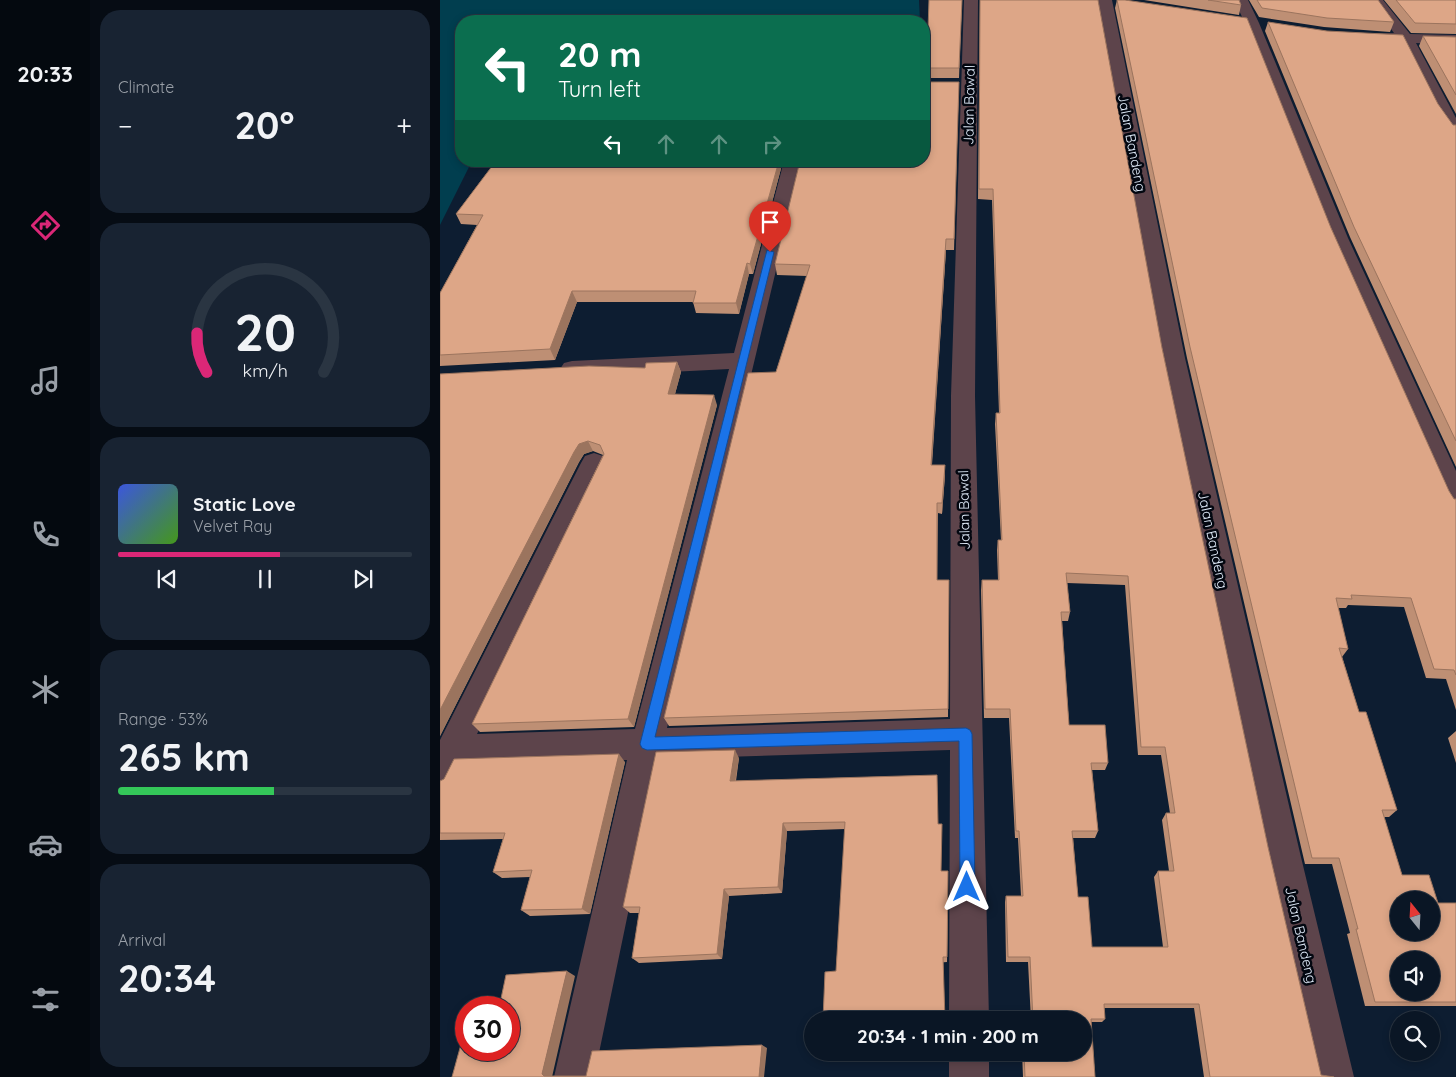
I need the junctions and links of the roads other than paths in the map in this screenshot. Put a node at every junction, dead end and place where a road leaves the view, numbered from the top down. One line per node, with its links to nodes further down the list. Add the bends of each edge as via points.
1 (970, 0): 17 (street, Jalan Bawal, via 961,85)
2 (1104, 0): 5 (street); 24 (street, Jalan Bandeng, via 1173,358)
3 (1241, 0): 7 (street)
4 (1376, 0): 9 (street)
5 (1124, 3)
6 (1232, 20): 7 (street)
7 (1260, 24): 16 (street, via 1338,238)
8 (1357, 36): 9 (street)
9 (1406, 39): 10 (street); 11 (street)
10 (1456, 40)
11 (1456, 130)
12 (791, 167): 13 (street)
13 (743, 360): 14 (street); 18 (street)
14 (548, 370)
15 (594, 463): 19 (street)
16 (1456, 500)
17 (966, 734): 18 (street); 20 (street, Jalan Bawal)
18 (647, 744): 19 (street); 22 (street)
19 (446, 762)
20 (969, 1011)
21 (969, 1061): 23 (street)
22 (574, 1077)
23 (969, 1077)
24 (1334, 1077)

